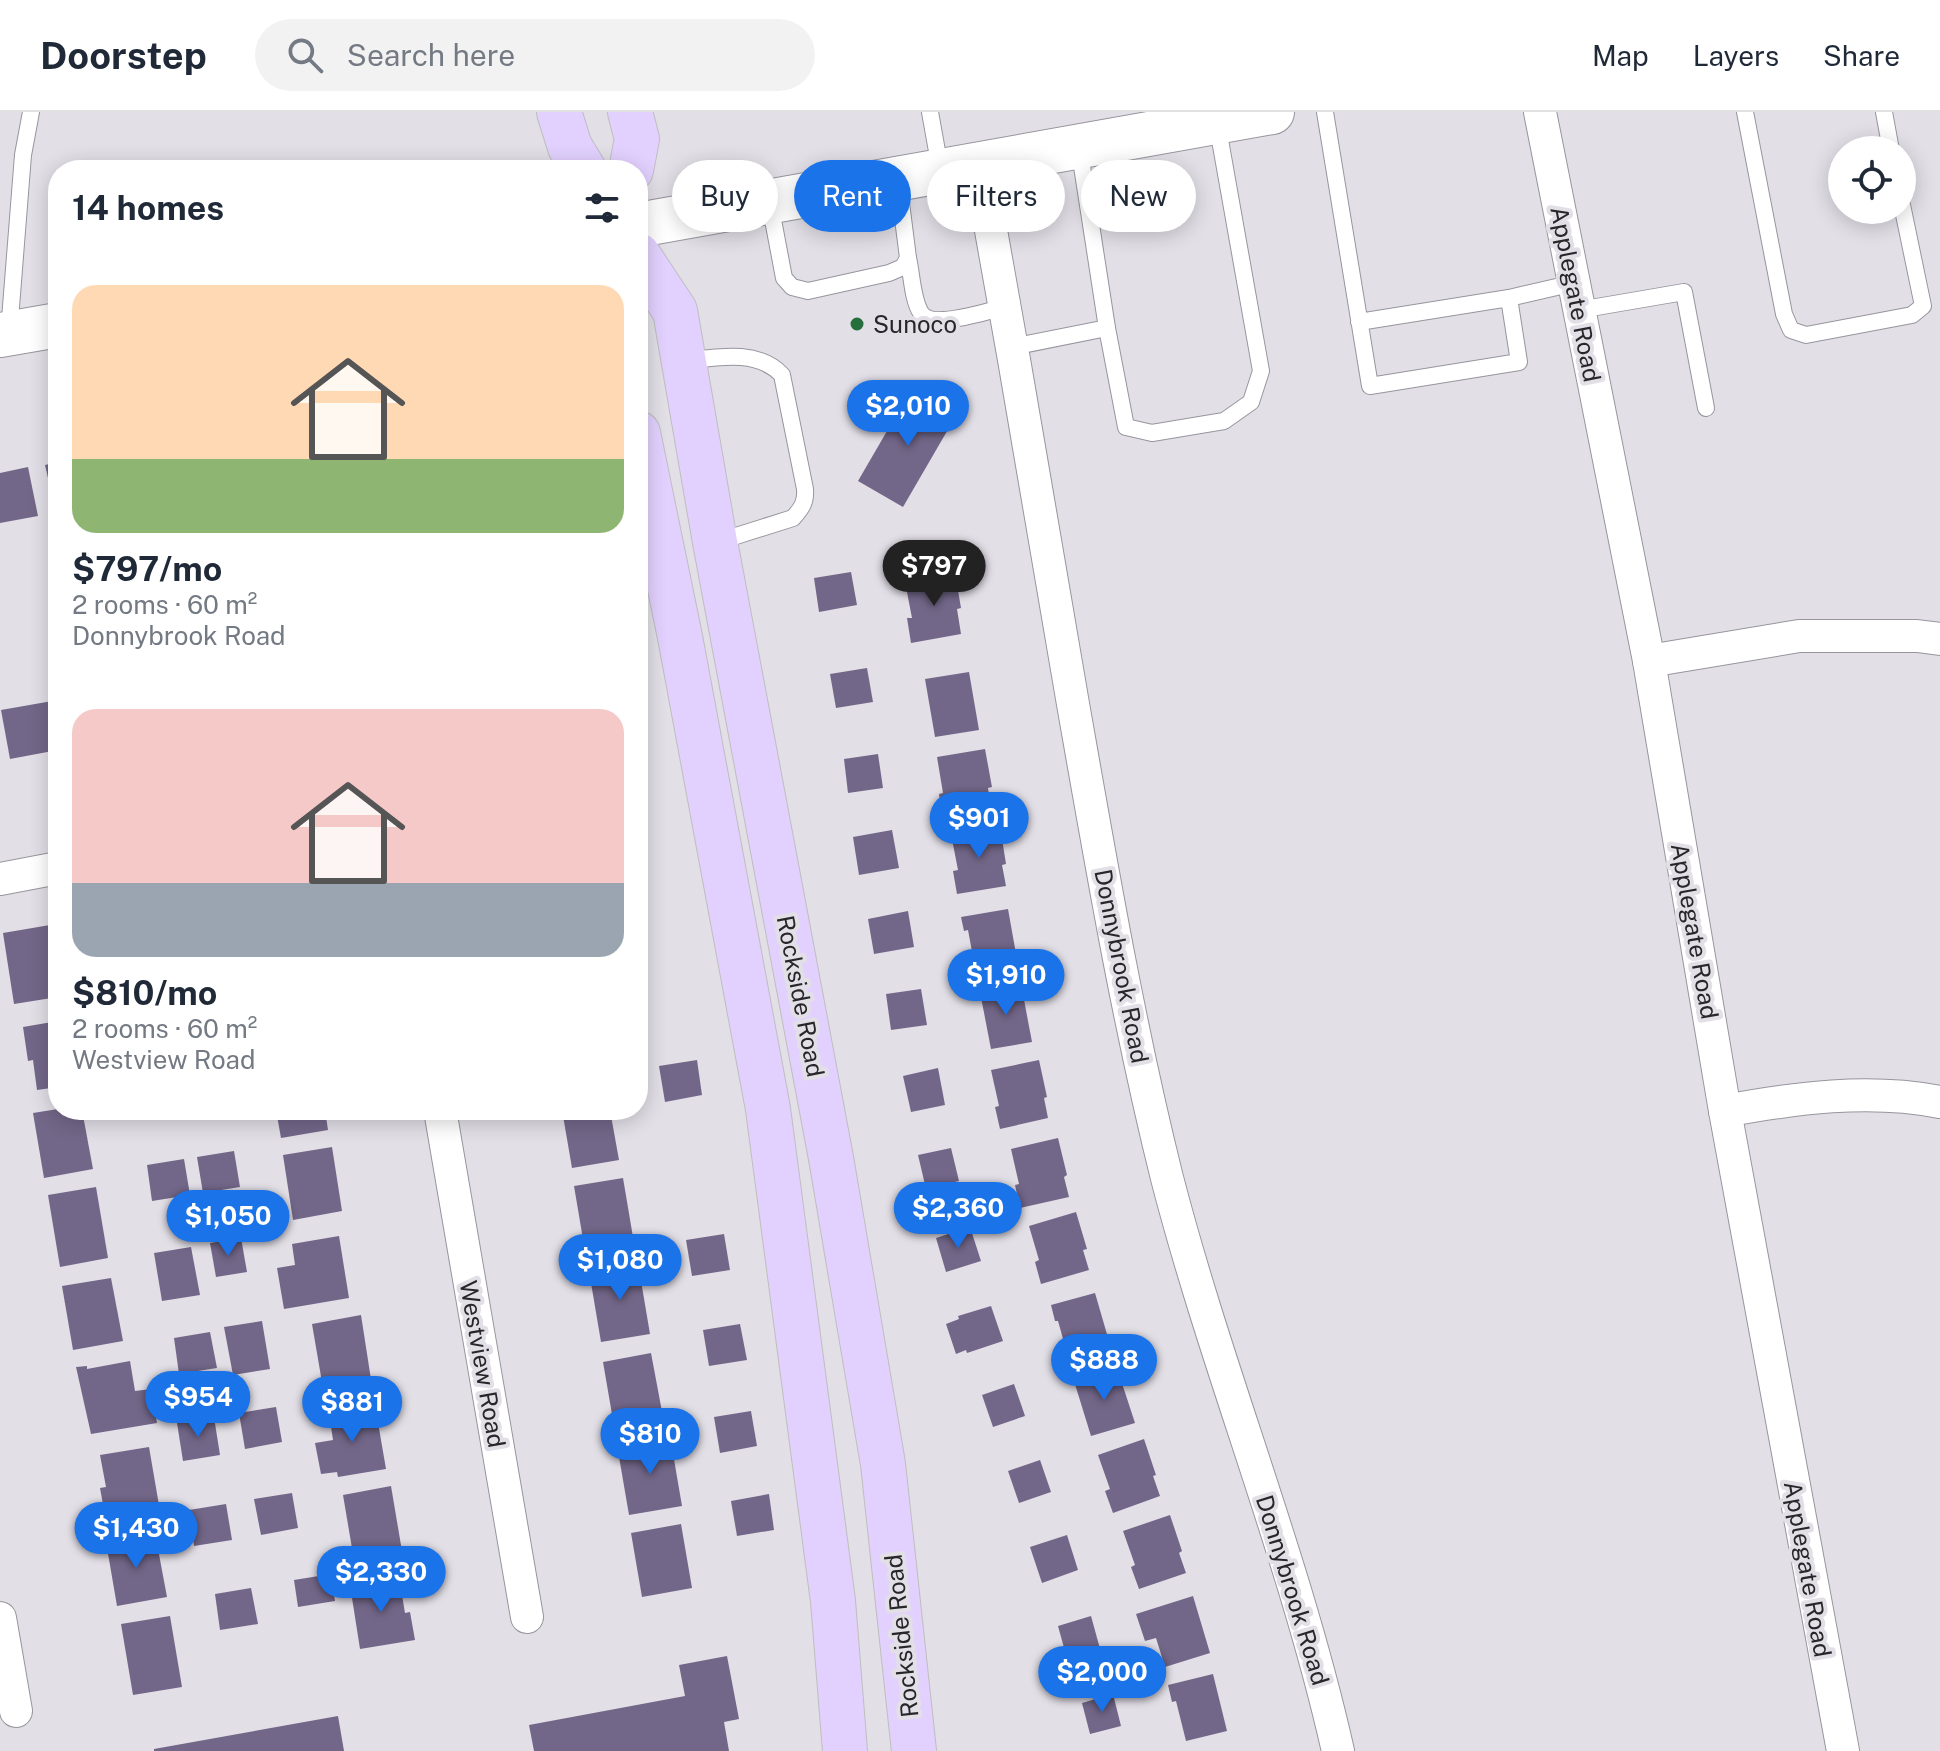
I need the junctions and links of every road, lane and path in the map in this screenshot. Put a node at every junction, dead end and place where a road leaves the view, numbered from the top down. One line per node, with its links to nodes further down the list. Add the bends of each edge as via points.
1 (31, 112): 32 (lane)
2 (559, 112): 14 (main road)
3 (630, 112): 15 (main road, via 637,139)
4 (930, 112): 16 (lane)
5 (1272, 112): 10 (main road)
6 (1325, 112): 29 (lane)
7 (1540, 112): 26 (street, Applegate Road)
8 (1745, 112): 20 (lane, via 1791,330 1806,335 1823,332 1912,315 1923,306)
9 (1884, 112): 12 (lane)
10 (1217, 122): 11 (main road); 31 (lane, via 1261,371 1251,402 1224,421 1152,433 1126,427)
11 (1151, 123): 13 (main road)
12 (1888, 136)
13 (1079, 145): 17 (main road); 31 (lane)
14 (578, 160)
15 (633, 160)
16 (957, 160)
17 (994, 160)
18 (672, 219): 19 (main road)
19 (648, 223)
20 (1906, 224)
21 (775, 232): 24 (lane, via 782,272 792,287 808,291 880,275 903,267)
22 (905, 232): 24 (lane)
23 (981, 232): 28 (street, Donnybrook Road)
24 (908, 258): 28 (lane, via 923,317 939,321)
25 (648, 270): 34 (main road, Rockside Road, via 675,311)
26 (1576, 297): 27 (lane); 35 (lane, via 1684,292); 39 (street, Applegate Road)
27 (1509, 298): 29 (lane); 29 (lane, via 1519,362 1385,384 1370,386)
28 (1005, 307): 33 (street, Donnybrook Road)
29 (1359, 322)
30 (48, 327): 32 (main road)
31 (1107, 328): 33 (lane)
32 (4, 335)
33 (1012, 347): 50 (street, Donnybrook Road, via 1139,1059 1199,1293 1319,1668)
34 (683, 361): 37 (main road, Rockside Road); 37 (lane, via 761,359 782,375 787,390 805,500 801,509 793,518)
35 (1706, 408)
36 (648, 515): 48 (main road, via 768,1109 833,1601)
37 (715, 542): 49 (main road, Rockside Road, via 829,1143 883,1464)
38 (1940, 639): 39 (street, via 1799,636)
39 (1649, 661): 43 (street, Applegate Road)
40 (48, 870): 41 (street)
41 (0, 879)
42 (1940, 1102): 43 (street, via 1833,1095)
43 (1725, 1111): 51 (street, Applegate Road)
44 (442, 1120): 45 (street, Westview Road)
45 (527, 1617)
46 (0, 1618): 47 (street)
47 (16, 1711)
48 (845, 1751)
49 (914, 1751)
50 (1338, 1751)
51 (1843, 1751)

